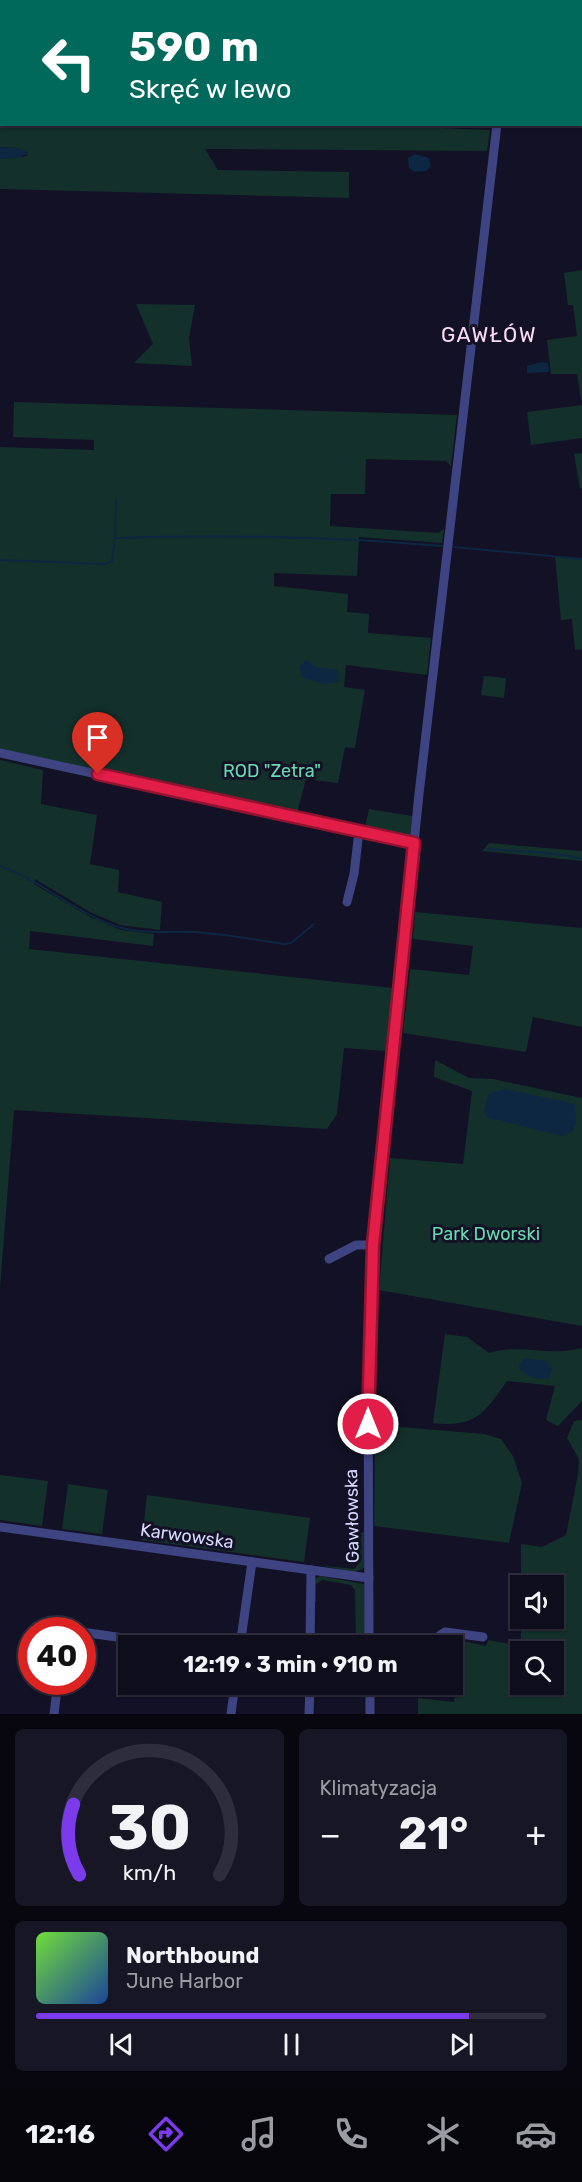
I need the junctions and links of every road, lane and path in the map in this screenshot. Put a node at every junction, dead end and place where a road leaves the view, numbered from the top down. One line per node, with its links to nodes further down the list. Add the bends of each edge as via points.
1 (497, 126): 4 (street, Gawłowska)
2 (0, 753): 3 (street)
3 (359, 831): 4 (street); 5 (street)
4 (414, 843): 6 (street, Gawłowska)
5 (346, 902)
6 (373, 1245): 7 (street, via 356,1245); 11 (street, Gawłowska, via 368,1348)
7 (329, 1259)
8 (0, 1527): 9 (street, Karwowska)
9 (252, 1562): 10 (street, Karwowska); 13 (street)
10 (310, 1570): 11 (street, Karwowska); 14 (street)
11 (369, 1578): 15 (street, Gawłowska)
12 (96, 1634): 17 (street)
13 (242, 1635)
14 (310, 1635)
15 (369, 1635)
16 (441, 1635): 18 (street, via 445,1632)
17 (118, 1637)
18 (483, 1637)
19 (56, 1695): 23 (street)
20 (234, 1695): 24 (street)
21 (310, 1695): 25 (street)
22 (369, 1695): 26 (street)
23 (54, 1714)
24 (231, 1714)
25 (309, 1714)
26 (370, 1714)

